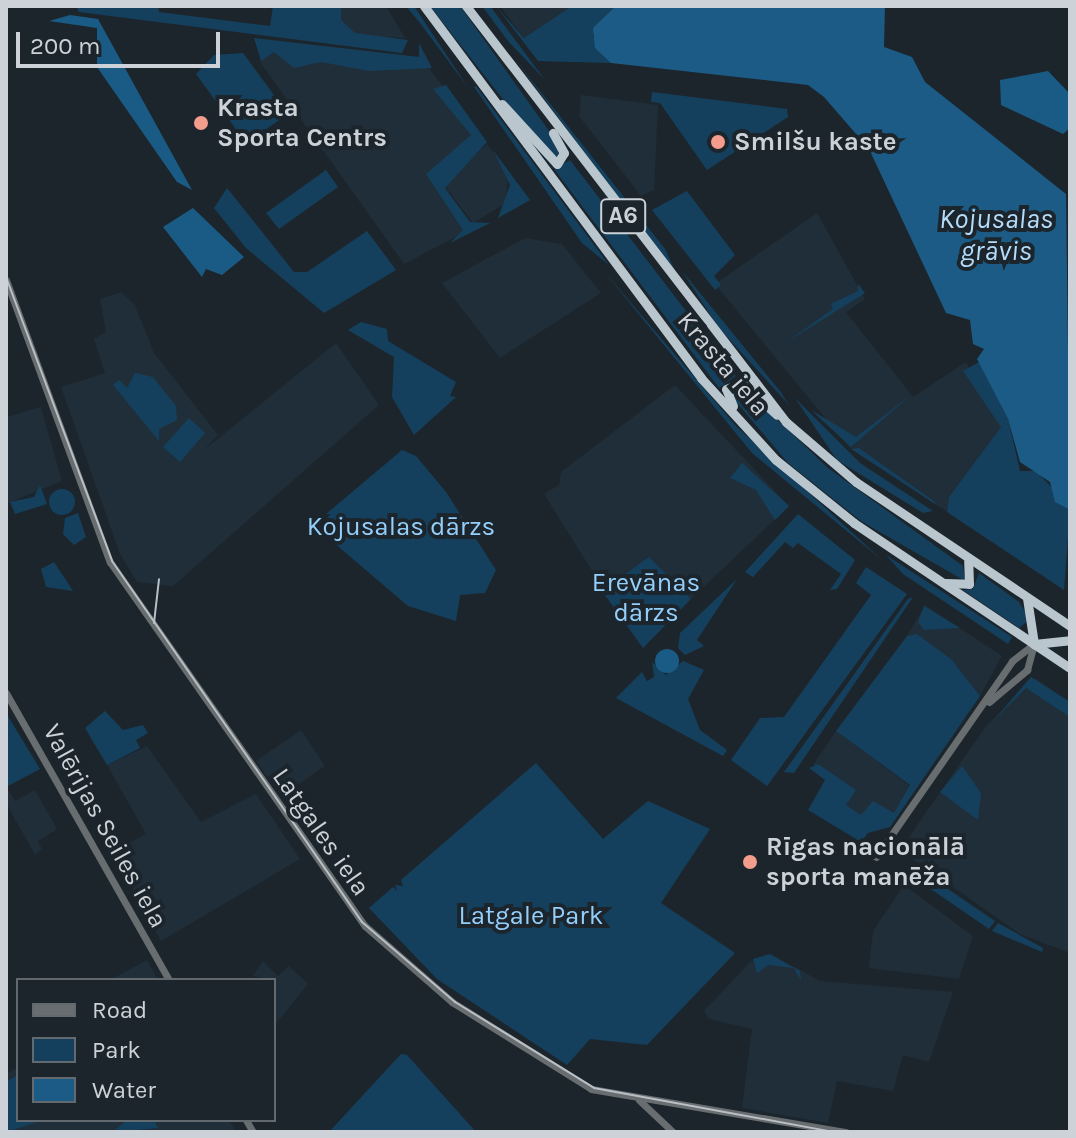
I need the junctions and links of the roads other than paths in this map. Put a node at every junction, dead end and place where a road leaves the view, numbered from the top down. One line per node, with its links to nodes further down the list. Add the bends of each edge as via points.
1 (424, 6): 4 (highway, Krasta iela / A6)
2 (466, 6): 3 (highway, Krasta iela / A6)
3 (520, 80): 4 (highway, via 562,147 560,164 548,161); 6 (highway, Krasta iela / A6)
4 (485, 88): 7 (highway, Krasta iela / A6, via 701,378)
5 (6, 280): 19 (street, Latgales iela, via 110,562 344,903 452,1002 583,1085)
6 (786, 422): 7 (highway, via 742,383 729,384 726,398); 8 (highway, Krasta iela / A6, via 856,482)
7 (756, 438): 9 (highway, Krasta iela / A6, via 832,507)
8 (967, 559): 9 (highway, via 969,584); 10 (highway, Krasta iela / A6)
9 (942, 583): 13 (highway, Krasta iela / A6)
10 (1027, 598): 11 (highway, Krasta iela / A6); 13 (highway)
11 (1070, 626)
12 (1070, 640): 13 (highway)
13 (1034, 644): 14 (highway, Krasta iela / A6); 16 (street, via 1012,661); 16 (street, via 1027,670)
14 (1070, 668)
15 (6, 693): 18 (street, Valērijas Seiles iela)
16 (989, 702): 17 (street)
17 (876, 857)
18 (168, 978)
19 (639, 1100): 20 (street); 21 (street, Latgales iela)
20 (673, 1132)
21 (846, 1132)

